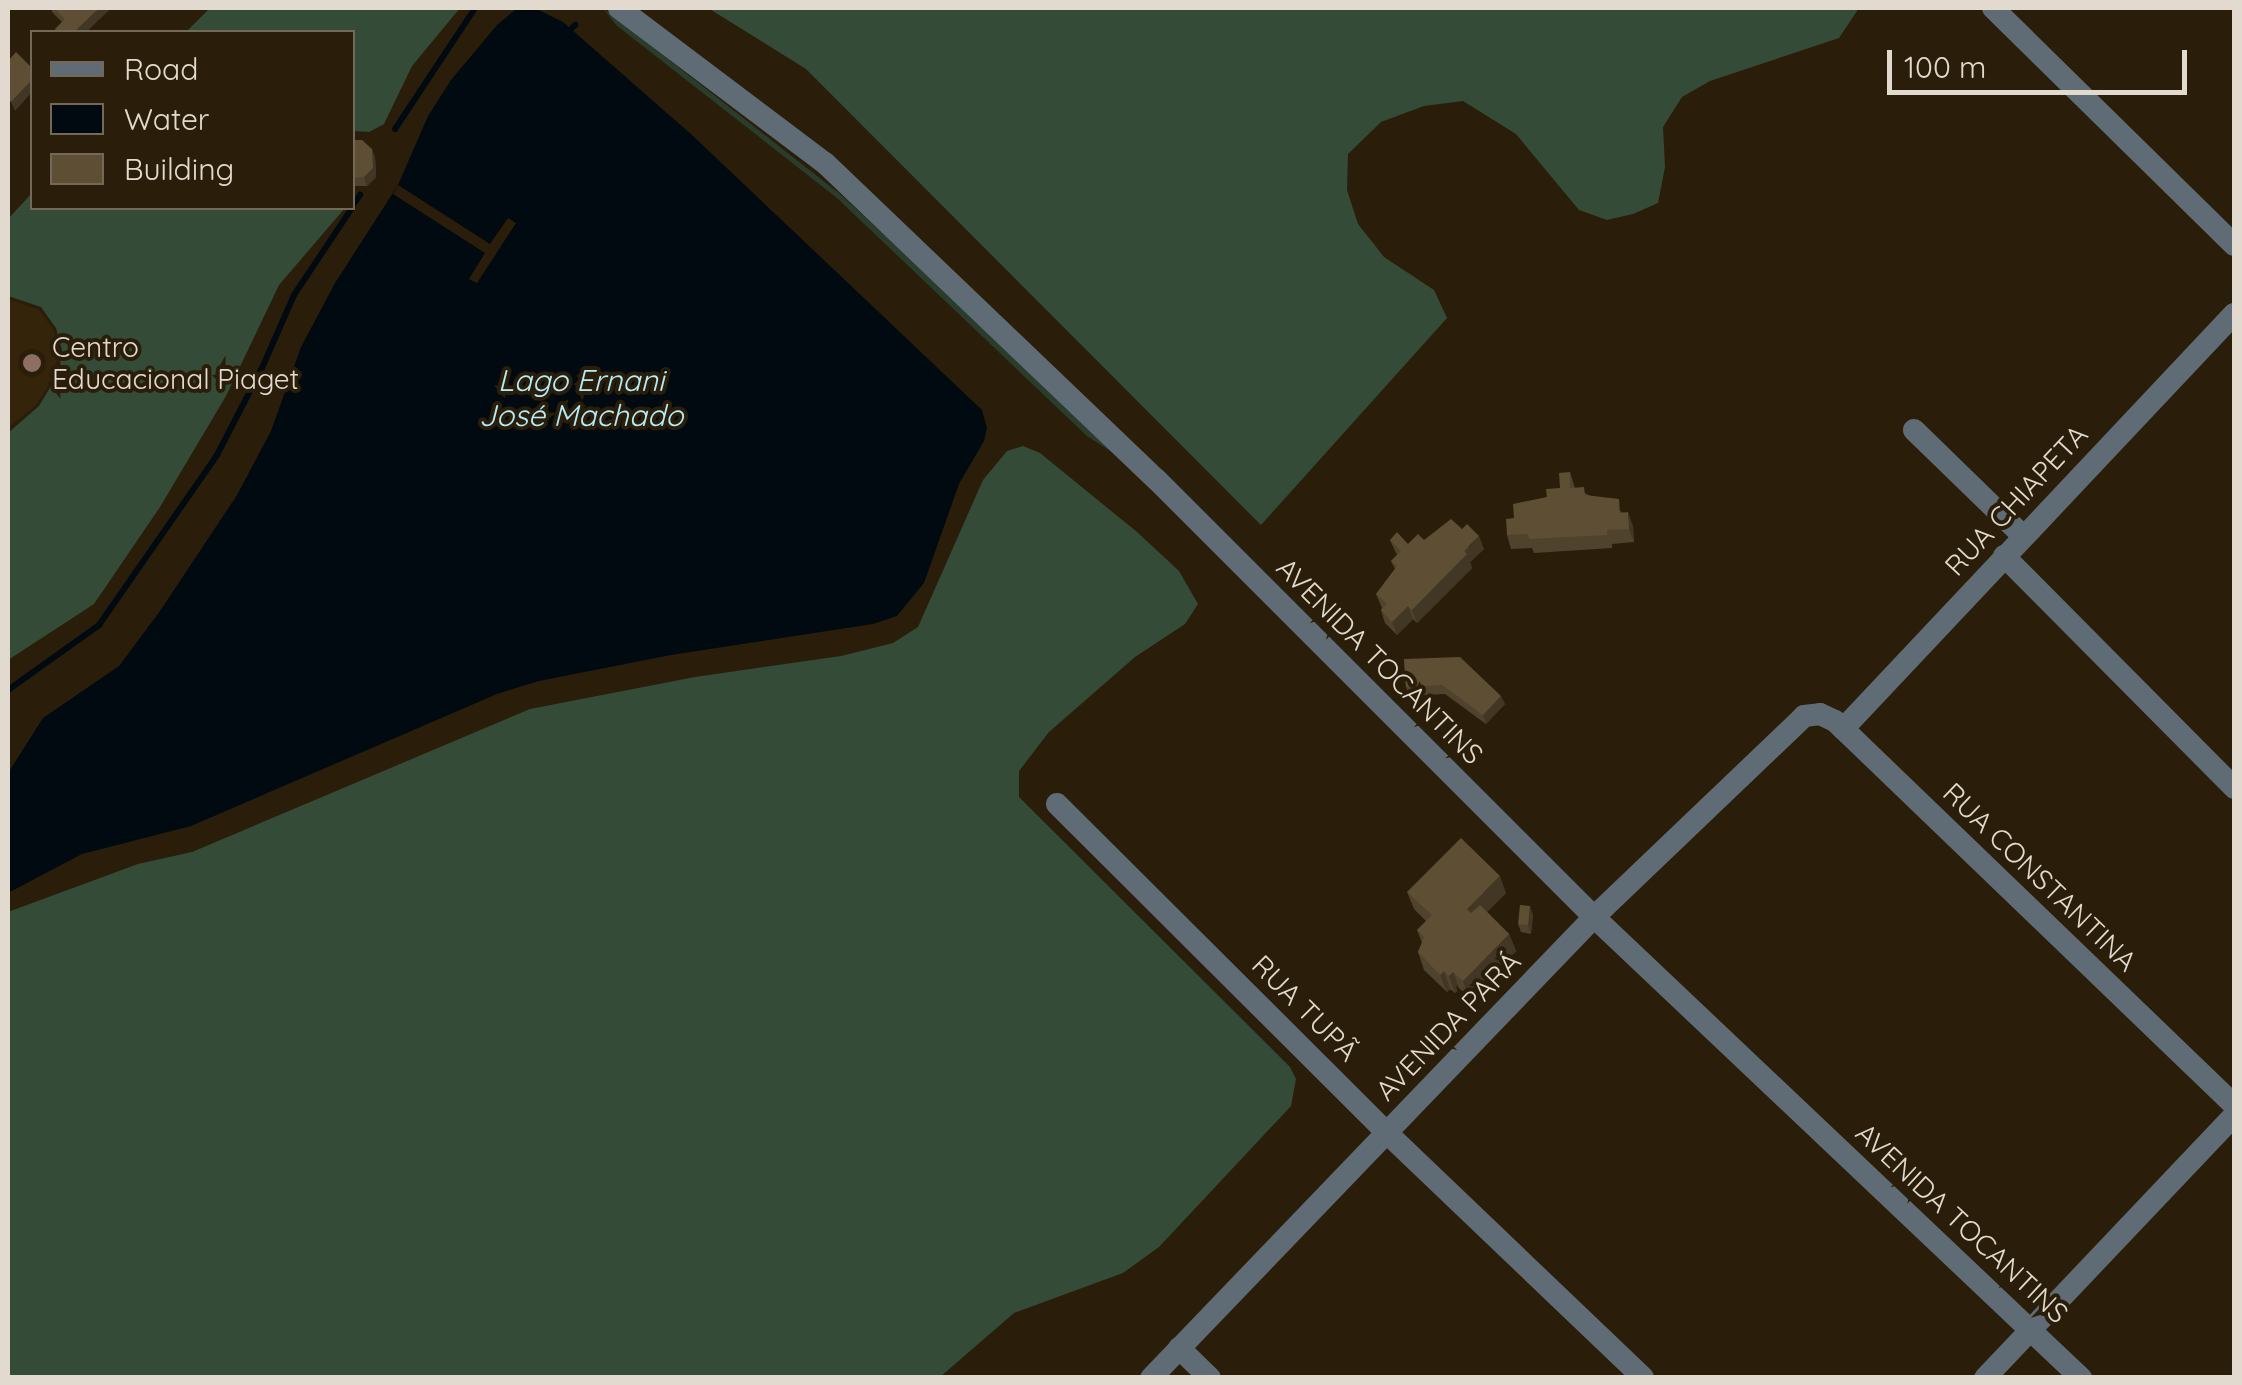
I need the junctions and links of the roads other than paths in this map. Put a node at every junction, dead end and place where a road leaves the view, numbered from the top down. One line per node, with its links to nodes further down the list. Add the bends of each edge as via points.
1 (620, 8): 11 (street, AVENIDA TOCANTINS, via 825,164 1144,467)
2 (1993, 8): 3 (street)
3 (2234, 245)
4 (2234, 314): 6 (street, RUA CHIAPETA)
5 (1914, 430): 6 (street)
6 (2023, 536): 7 (street, RUA CHIAPETA)
7 (2004, 556): 8 (street, RUA CHIAPETA); 9 (street)
8 (1843, 729): 11 (street, AVENIDA PARÁ, via 1820,714 1795,721); 12 (street, RUA CONSTANTINA)
9 (2234, 788)
10 (1057, 804): 14 (street, RUA TUPÃ)
11 (1594, 916): 14 (street, AVENIDA PARÁ); 15 (street, AVENIDA TOCANTINS)
12 (2234, 1106)
13 (2234, 1116): 15 (street)
14 (1388, 1133): 16 (street, AVENIDA PARÁ); 19 (street, RUA TUPÃ)
15 (2031, 1330): 20 (street); 21 (street, AVENIDA TOCANTINS)
16 (1179, 1348): 17 (street, AVENIDA PARÁ); 18 (street)
17 (1150, 1378)
18 (1210, 1378)
19 (1642, 1378)
20 (1986, 1378)
21 (2081, 1378)

